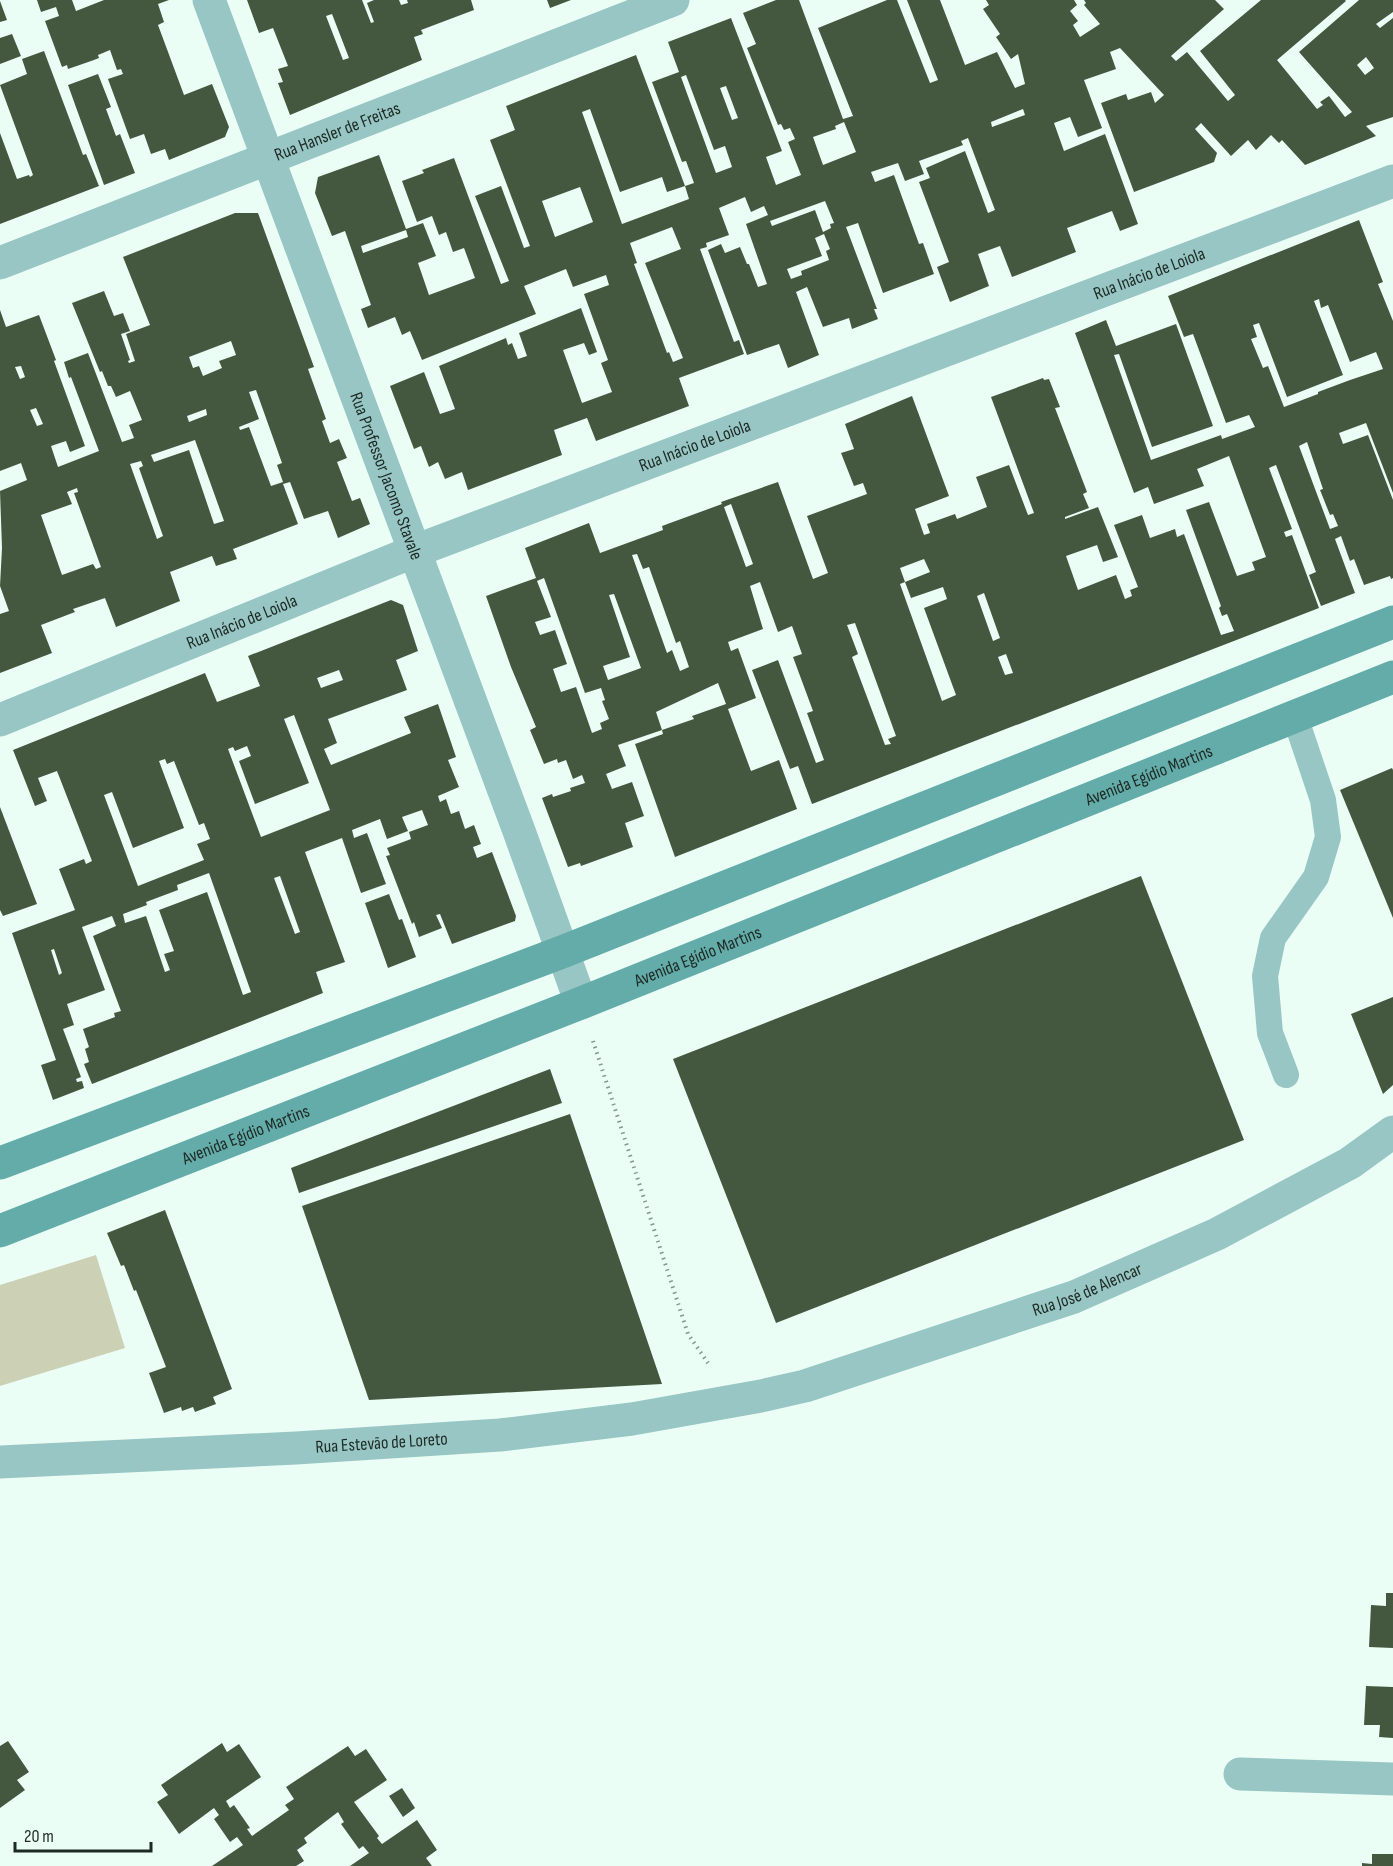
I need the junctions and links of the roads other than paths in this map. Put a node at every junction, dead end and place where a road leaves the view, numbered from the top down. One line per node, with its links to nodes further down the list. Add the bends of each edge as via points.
1 (209, 0): 3 (street, Rua Professor Jacomo Stavale)
2 (673, 0): 3 (street, Rua Hansler de Freitas)
3 (268, 158): 5 (street, Rua Hansler de Freitas); 6 (street, Rua Professor Jacomo Stavale)
4 (1393, 181): 6 (street, Rua Inácio de Loiola)
5 (0, 263)
6 (415, 552): 10 (street, Rua Inácio de Loiola); 11 (street, Rua Professor Jacomo Stavale)
7 (1393, 622): 11 (main road)
8 (1393, 677): 9 (main road, Avenida Egídio Martins)
9 (1295, 717): 12 (main road, Avenida Egídio Martins); 13 (lane, via 1323,800 1328,837 1316,877 1273,938 1264,976 1270,1033)
10 (0, 720)
11 (562, 952): 12 (street, Rua Professor Jacomo Stavale); 15 (main road)
12 (580, 1003): 16 (main road, Avenida Egídio Martins)
13 (1286, 1075)
14 (1393, 1132): 17 (street, Rua José de Alencar, via 1350,1163 1217,1234 1074,1297 806,1386)
15 (0, 1163)
16 (0, 1231)
17 (761, 1396): 18 (street, Rua Estevão de Loreto, via 632,1419 500,1435)
18 (0, 1462)
19 (1240, 1774): 20 (street)
20 (1393, 1779)

